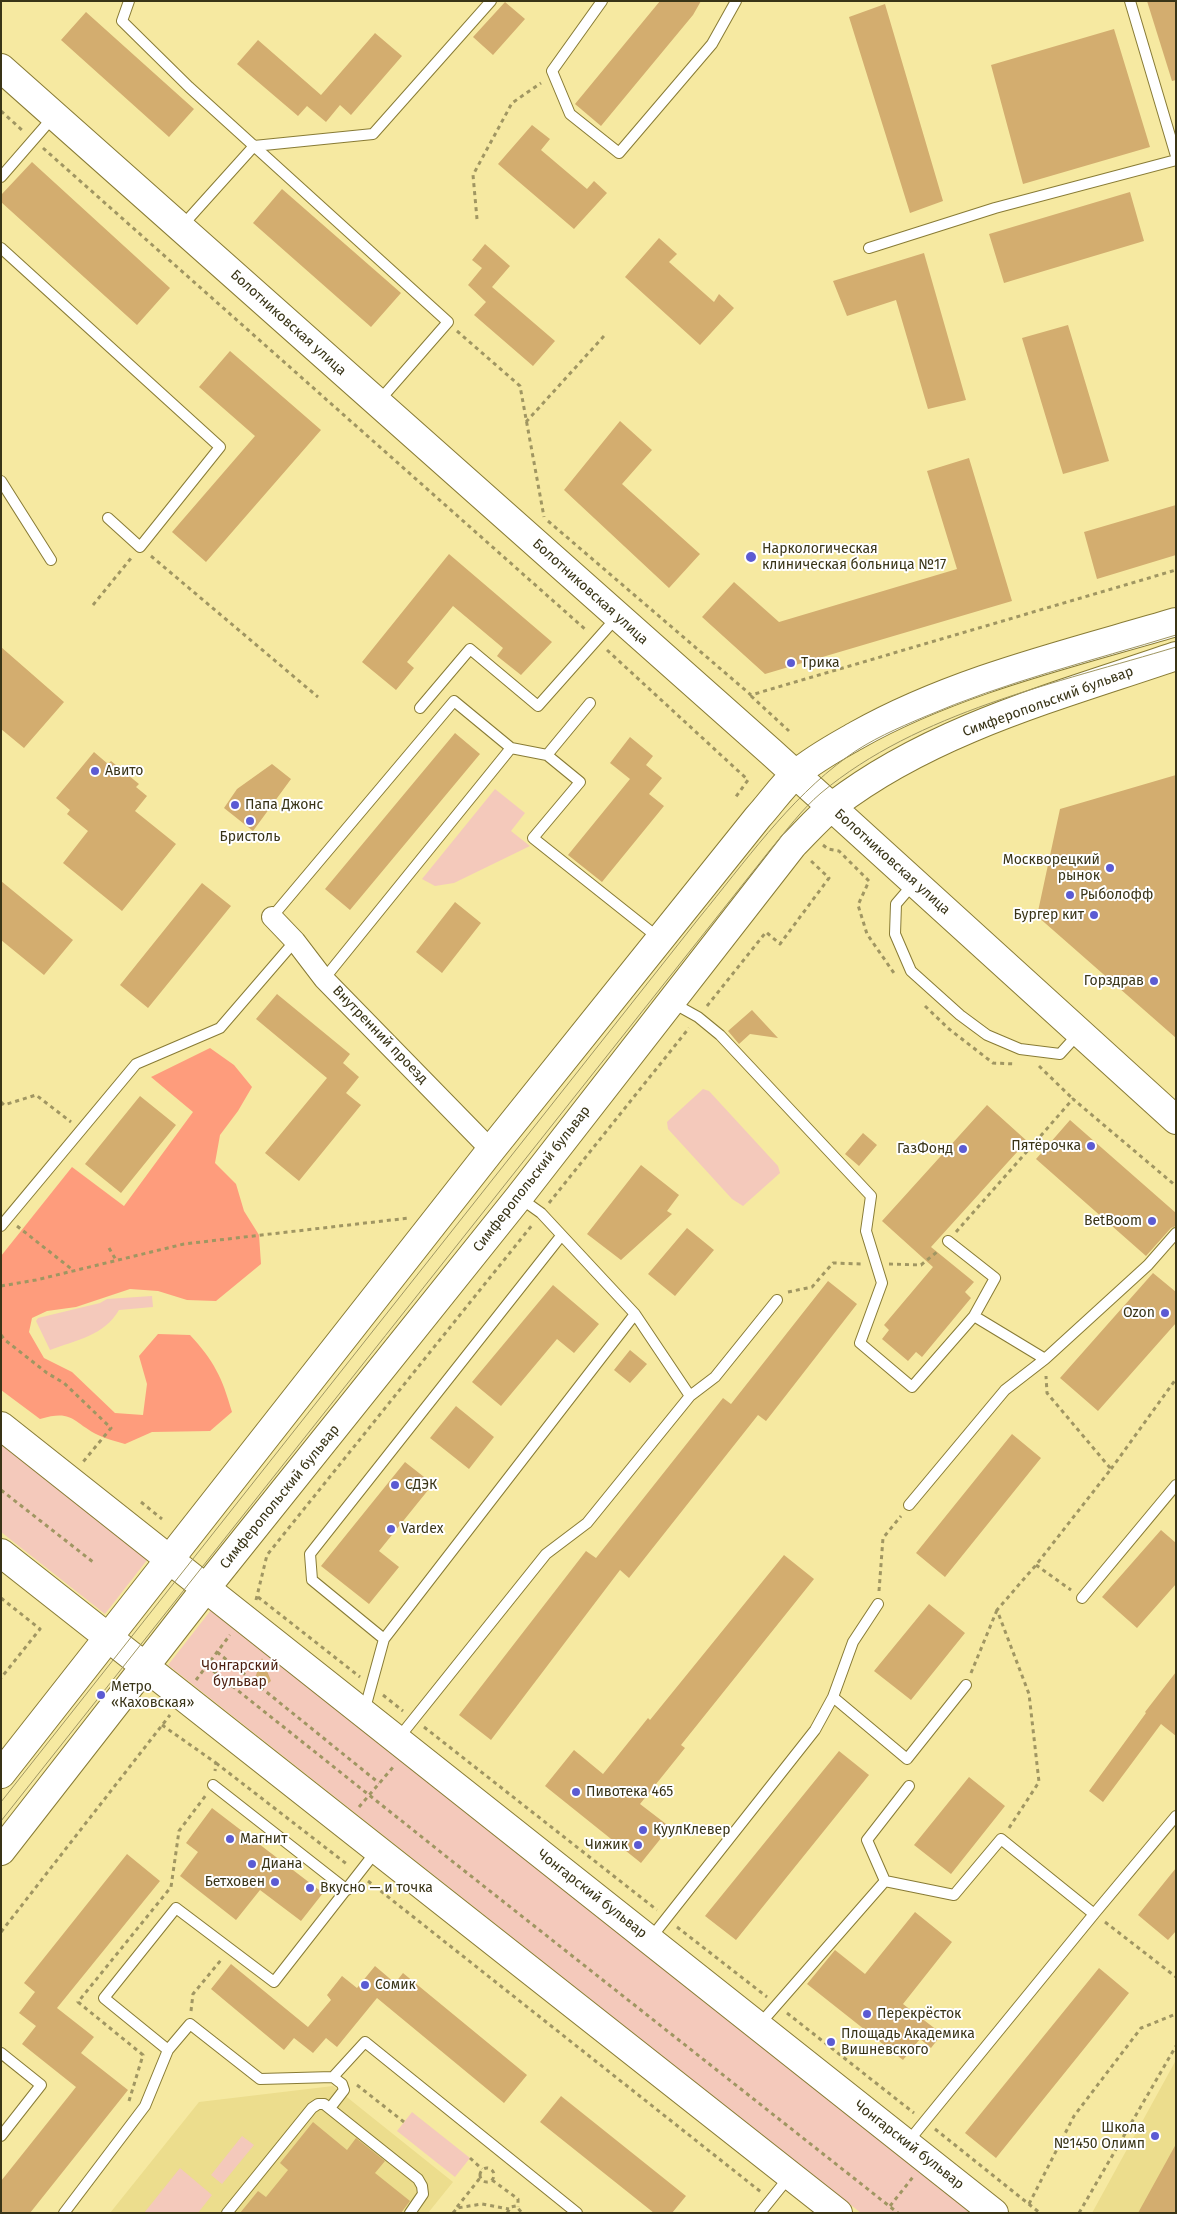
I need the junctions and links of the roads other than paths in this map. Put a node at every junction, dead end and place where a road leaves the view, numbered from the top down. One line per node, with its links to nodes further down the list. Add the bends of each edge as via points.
1 (129, 1): 8 (lane, via 122,20)
2 (490, 1): 8 (lane, via 373,134)
3 (602, 1): 4 (lane, via 552,71 570,114 619,153 712,44)
4 (736, 1)
5 (1130, 1): 9 (lane)
6 (1, 68): 7 (main road, Болотниковская улица)
7 (54, 115): 11 (lane); 12 (main road, Болотниковская улица)
8 (254, 146): 12 (lane); 15 (lane, via 448,322)
9 (1176, 156)
10 (1176, 160): 14 (lane, via 995,208)
11 (1, 177)
12 (180, 227): 15 (main road, Болотниковская улица)
13 (1, 248): 17 (lane, via 220,447 140,547)
14 (869, 248)
15 (378, 402): 19 (main road, Болотниковская улица)
16 (1, 481): 18 (lane)
17 (108, 518)
18 (51, 560)
19 (617, 616): 23 (lane, via 538,706 470,650); 26 (main road, Болотниковская улица)
20 (1176, 622): 26 (main road, via 955,690 894,714 825,753)
21 (1176, 656): 27 (main road, Симферопольский бульвар, via 979,724 908,758 861,785)
22 (590, 703): 25 (lane)
23 (420, 708)
24 (511, 748): 25 (lane); 29 (lane, via 454,701); 32 (lane)
25 (547, 754): 30 (lane, via 580,782 533,838)
26 (796, 775): 27 (main road, Болотниковская улица); 30 (main road, via 758,817)
27 (832, 807): 28 (main road, Болотниковская улица); 33 (main road, Симферопольский бульвар, via 793,845)
28 (914, 882): 34 (main road, Болотниковская улица); 34 (lane, via 896,904 895,934 911,971 987,1035 1020,1050 1060,1054)
29 (272, 917): 31 (street, Внутренний проезд)
30 (661, 939): 36 (main road)
31 (295, 941): 32 (street, Внутренний проезд); 38 (lane, via 220,1028 136,1064)
32 (324, 978): 36 (street, Внутренний проезд)
33 (670, 1002): 37 (main road, Симферопольский бульвар); 44 (lane, via 698,1017 720,1035 871,1196 866,1231 882,1283 860,1343 912,1387)
34 (1079, 1032): 35 (main road, Болотниковская улица)
35 (1176, 1120)
36 (491, 1150): 51 (main road)
37 (519, 1197): 40 (lane); 52 (main road, Симферопольский бульвар)
38 (4, 1222)
39 (1176, 1233): 45 (lane, via 1148,1264)
40 (562, 1236): 43 (lane); 56 (lane, via 310,1554 312,1580)
41 (948, 1241): 44 (lane, via 995,1278)
42 (781, 1296): 46 (lane, via 715,1377)
43 (636, 1314): 46 (lane); 56 (lane)
44 (974, 1316): 45 (lane)
45 (1045, 1359): 49 (lane, via 1005,1390)
46 (690, 1396): 61 (lane, via 586,1523 546,1554)
47 (1, 1426): 51 (main road, Чонгарский бульвар)
48 (1176, 1485): 53 (lane)
49 (909, 1505)
50 (1, 1553): 55 (main road)
51 (169, 1558): 52 (main road, Чонгарский бульвар); 55 (main road)
52 (206, 1588): 57 (main road, Симферопольский бульвар); 60 (main road, Чонгарский бульвар, via 250,1607)
53 (1082, 1598)
54 (878, 1604): 59 (lane, via 853,1642)
55 (108, 1638): 57 (main road); 62 (main road)
56 (384, 1639): 60 (lane)
57 (145, 1667): 66 (main road); 67 (main road, Симферопольский бульвар)
58 (966, 1685): 59 (lane, via 907,1759)
59 (833, 1697): 71 (lane, via 815,1730)
60 (363, 1713): 61 (main road, Чонгарский бульвар)
61 (407, 1736): 71 (main road, Чонгарский бульвар)
62 (1, 1774)
63 (213, 1784): 69 (lane)
64 (909, 1786): 68 (lane, via 867,1840)
65 (1176, 1816): 70 (lane)
66 (377, 1850): 69 (lane); 79 (main road)
67 (1, 1851)
68 (885, 1880): 70 (lane, via 954,1896 1001,1839); 72 (lane)
69 (347, 1890): 73 (lane, via 274,1982 176,1908 104,1998)
70 (1094, 1914): 78 (lane)
71 (649, 1940): 72 (main road, Чонгарский бульвар)
72 (759, 2026): 78 (main road, Чонгарский бульвар)
73 (168, 2050): 75 (lane, via 190,2024 260,2079); 80 (lane, via 145,2106)
74 (1, 2053): 77 (lane, via 41,2085)
75 (336, 2074): 76 (lane, via 344,2090); 83 (lane, via 365,2042)
76 (330, 2108): 81 (lane, via 324,2104 312,2108); 82 (lane, via 418,2179 423,2194)
77 (1, 2136)
78 (907, 2144): 86 (main road, Чонгарский бульвар)
79 (790, 2175): 84 (lane); 85 (main road)
80 (64, 2213)
81 (227, 2213)
82 (410, 2213)
83 (577, 2213)
84 (760, 2213)
85 (838, 2213)
86 (994, 2213)

